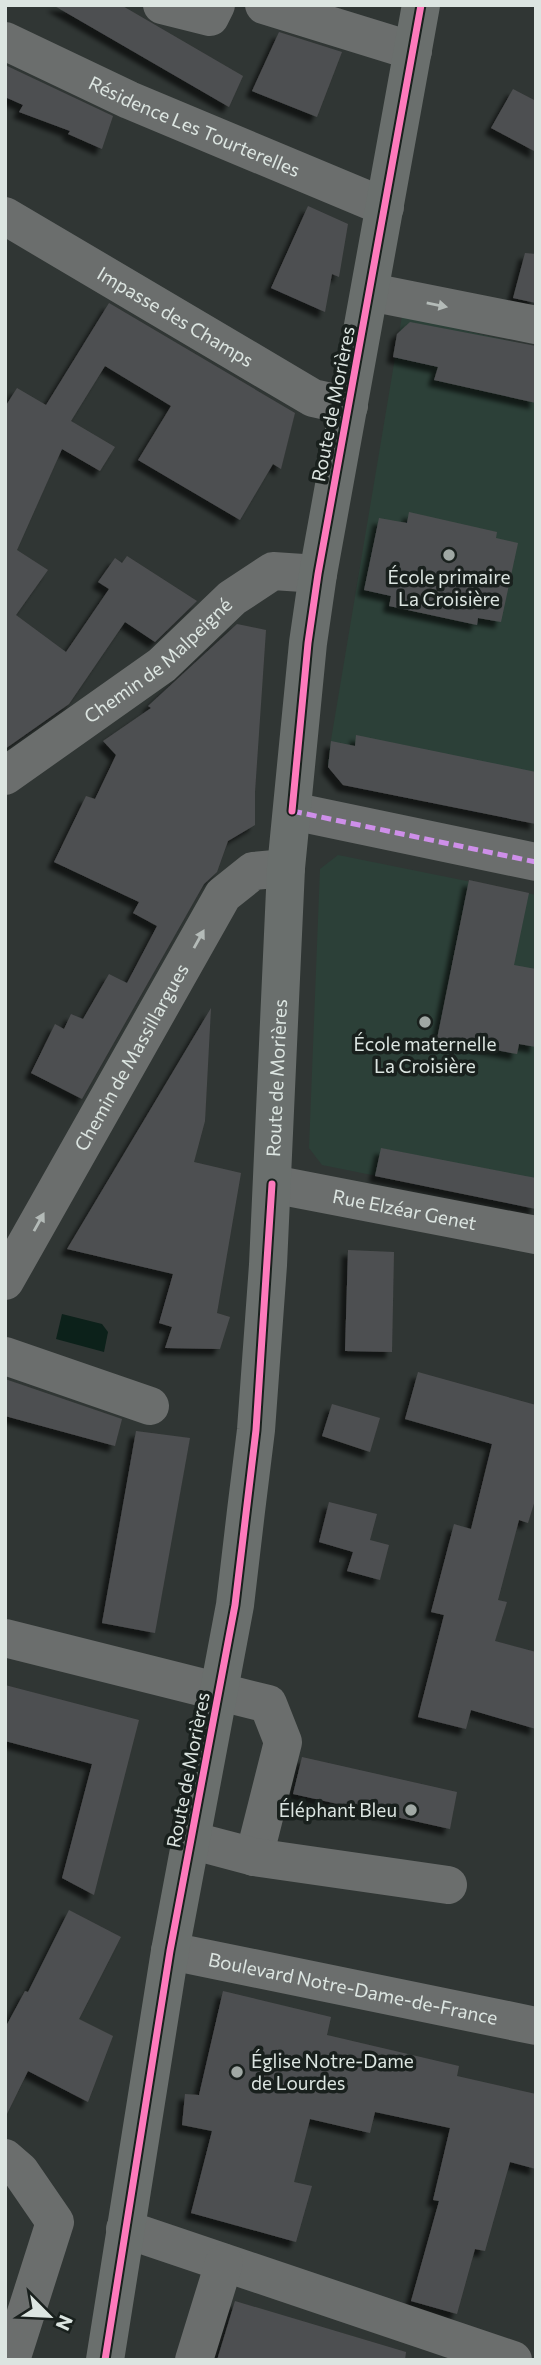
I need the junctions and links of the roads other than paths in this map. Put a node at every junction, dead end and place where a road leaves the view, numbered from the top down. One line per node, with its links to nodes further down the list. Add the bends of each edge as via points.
1 (162, 5): 2 (street, via 210,17)
2 (216, 5)
3 (264, 5): 6 (street)
4 (421, 5): 6 (main road, Route de Morières)
5 (5, 41): 7 (street, Résidence Les Tourterelles, via 129,100)
6 (413, 51): 7 (main road, Route de Morières)
7 (385, 207): 9 (main road, Route de Morières)
8 (5, 216): 11 (street, Impasse des Champs, via 313,398)
9 (370, 292): 10 (street, one-way to 10); 11 (main road, Route de Morières)
10 (536, 325)
11 (349, 406): 12 (main road, Route de Morières)
12 (318, 574): 13 (street, Chemin de Malpeigné, via 273,571 232,598 162,665); 14 (main road, Route de Morières)
13 (5, 776)
14 (292, 811): 15 (street); 16 (main road, Route de Morières)
15 (536, 862)
16 (286, 868): 17 (main road, Route de Morières); 19 (street, Chemin de Massillargues, one-way to 16, via 223,895 253,871)
17 (272, 1184): 18 (street, Rue Elzéar Genet); 23 (main road, Route de Morières, via 256,1430 235,1605)
18 (536, 1235)
19 (5, 1282)
20 (5, 1356): 21 (street)
21 (150, 1406)
22 (5, 1638): 23 (street)
23 (219, 1691): 24 (main road, Route de Morières); 25 (street, via 268,1704 283,1742)
24 (190, 1840): 25 (street); 27 (main road, Route de Morières)
25 (254, 1857): 26 (street)
26 (448, 1885)
27 (170, 1951): 28 (street, Boulevard Notre-Dame-de-France); 30 (main road, Route de Morières)
28 (536, 2026)
29 (5, 2158): 32 (street, via 20,2171 55,2222)
30 (125, 2229): 31 (street); 33 (main road, Route de Morières)
31 (224, 2263): 34 (street); 35 (street)
32 (7, 2360)
33 (105, 2360)
34 (194, 2360)
35 (513, 2360)

